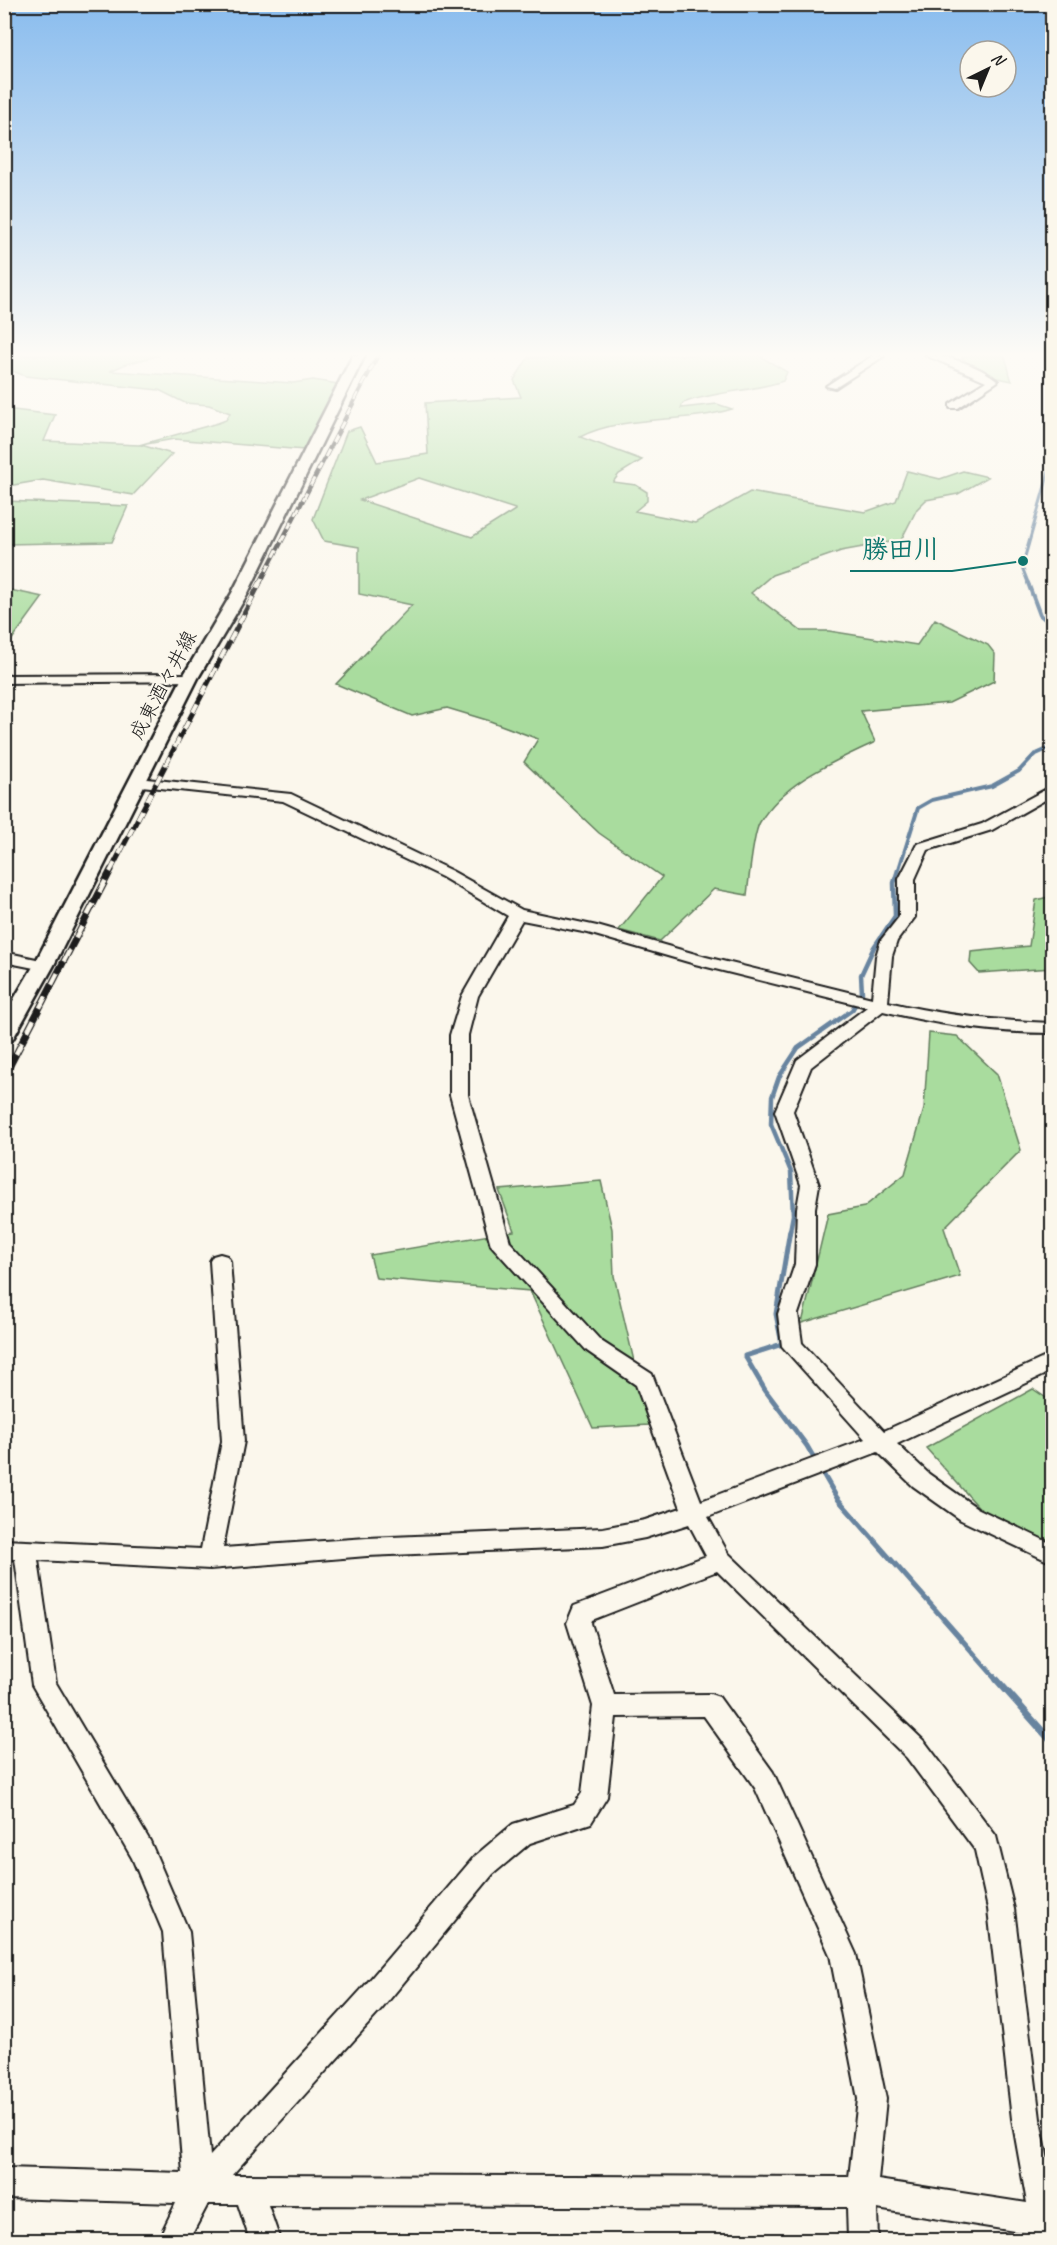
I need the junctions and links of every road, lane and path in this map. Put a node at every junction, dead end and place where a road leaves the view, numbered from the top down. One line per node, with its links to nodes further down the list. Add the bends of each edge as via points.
1 (307, 460): 2 (main road, 成東酒々井線, via 240,593)
2 (190, 678): 3 (street); 4 (main road, 成東酒々井線)
3 (4, 679)
4 (137, 782): 6 (street, via 286,797 447,874); 8 (main road, 成東酒々井線)
5 (1053, 790): 9 (street, via 987,827 922,847 907,879 907,917 884,956)
6 (517, 914): 9 (street, via 591,929); 15 (street, via 470,996 459,1035 459,1095 501,1245 594,1346 645,1380)
7 (4, 957): 8 (street)
8 (44, 965): 11 (main road, 成東酒々井線)
9 (879, 1006): 10 (street, via 933,1018); 14 (street, via 803,1064 784,1111 810,1185 805,1264 788,1314 792,1346)
10 (1053, 1028)
11 (4, 1035)
12 (220, 1261): 18 (street, via 233,1441)
13 (1053, 1362): 14 (street)
14 (881, 1442): 15 (street); 17 (street, via 921,1480 969,1515)
15 (694, 1513): 18 (street, via 603,1538 367,1547); 19 (street)
16 (15, 1550): 18 (street); 22 (street, via 44,1685 141,1850 176,1932)
17 (1053, 1554)
18 (210, 1559)
19 (720, 1560): 20 (street, via 582,1612 579,1623); 25 (street, via 916,1750 987,1845 1001,1909 1026,2119)
20 (605, 1706): 22 (street, via 594,1797 582,1814 522,1833 484,1865 371,2000); 24 (street, via 710,1706 764,1780 843,1954 872,2099)
21 (4, 2183): 22 (street)
22 (199, 2190): 23 (street); 26 (street)
23 (248, 2190): 24 (street); 27 (street)
24 (862, 2192): 25 (street); 28 (street)
25 (1047, 2231)
26 (173, 2241)
27 (265, 2241)
28 (863, 2241)

